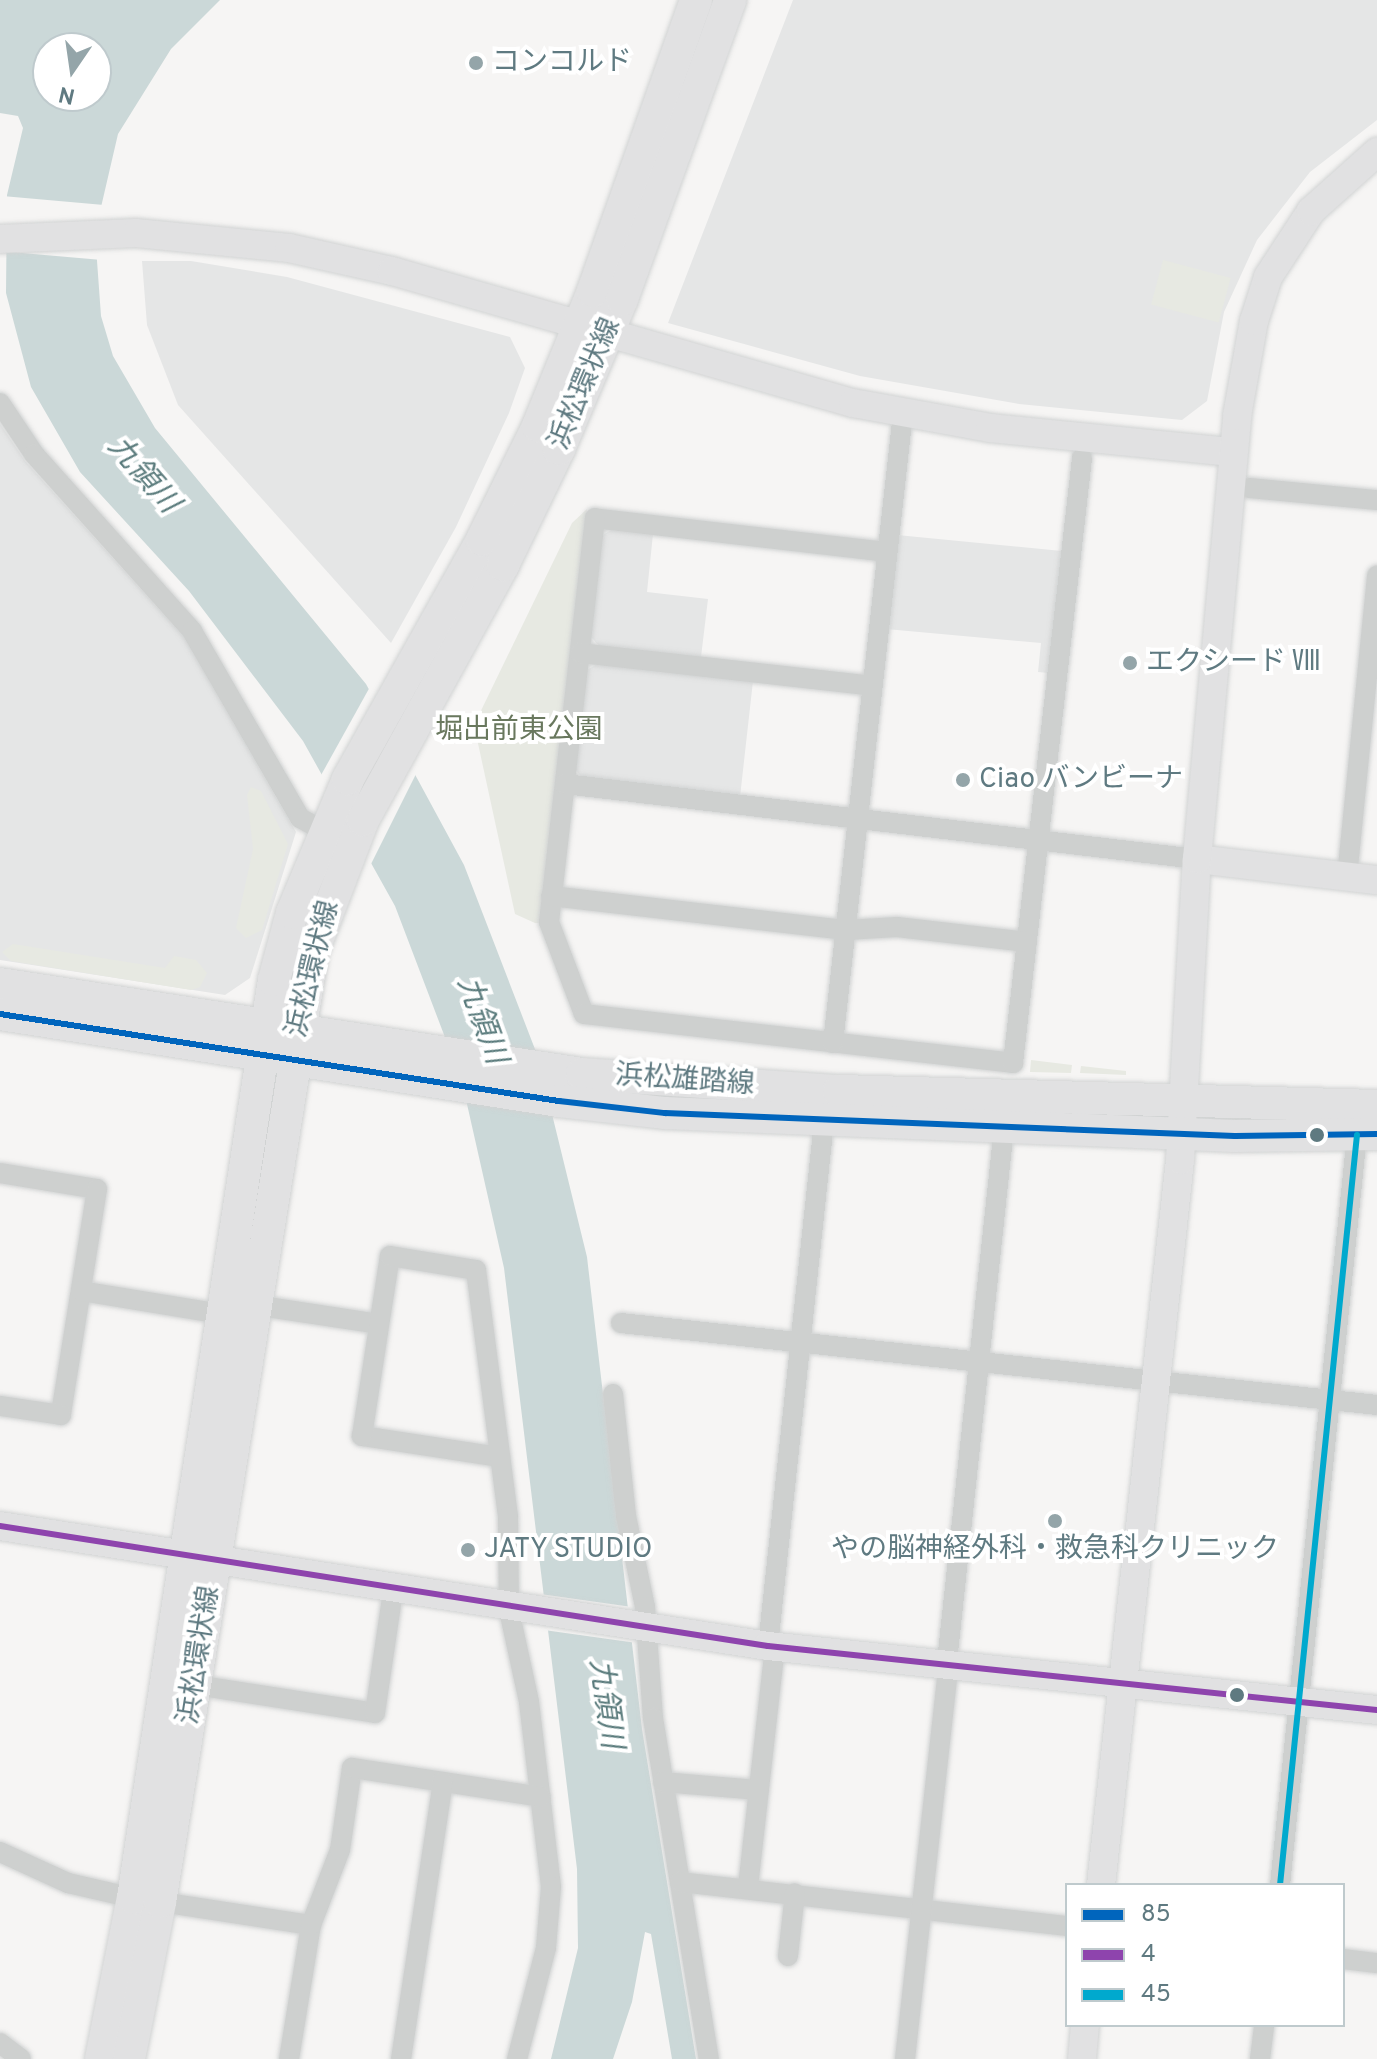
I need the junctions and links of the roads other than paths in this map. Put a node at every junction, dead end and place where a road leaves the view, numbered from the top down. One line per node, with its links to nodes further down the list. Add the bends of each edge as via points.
1 (696, 0): 5 (main road, 浜松環状線)
2 (730, 0): 5 (main road, 浜松環状線)
3 (1377, 152): 8 (street, via 1311,211 1268,277 1251,333)
4 (0, 239): 5 (street, via 109,233 213,238 314,253)
5 (593, 329): 7 (street); 20 (main road, 浜松環状線); 30 (main road, 浜松環状線, via 503,565 350,849)
6 (0, 403): 20 (street, via 36,457 192,631 300,818)
7 (903, 413): 8 (street, via 1016,431); 12 (street)
8 (1232, 452): 22 (street)
9 (1082, 458): 21 (street)
10 (1249, 488): 11 (street)
11 (1377, 500)
12 (887, 552): 15 (street, via 595,518); 16 (street)
13 (1377, 575): 14 (street)
14 (1374, 628): 17 (street)
15 (580, 653): 16 (street); 18 (street)
16 (872, 686): 19 (street)
17 (1369, 742): 23 (street)
18 (565, 784): 19 (street); 25 (street)
19 (858, 818): 21 (street); 26 (street)
20 (326, 824): 30 (main road, 浜松環状線, via 292,913)
21 (1039, 838): 22 (street); 27 (street)
22 (1197, 859): 23 (street); 33 (street)
23 (1347, 877): 24 (street)
24 (1377, 880)
25 (551, 896): 26 (street); 31 (street, via 549,922 584,1014)
26 (846, 930): 27 (street, via 897,927); 31 (street)
27 (1027, 942): 31 (street, via 1013,1063)
28 (0, 984): 30 (main road, 浜松雄踏線)
29 (0, 1014): 30 (main road, 浜松雄踏線)
30 (280, 1043): 33 (main road, 浜松雄踏線, via 439,1053 550,1070); 34 (main road, 浜松雄踏線, via 450,1085 559,1101); 39 (main road, 浜松環状線); 40 (main road, 浜松環状線)
31 (833, 1043)
32 (1377, 1106): 33 (main road, 浜松雄踏線)
33 (1181, 1118): 35 (main road, 浜松雄踏線); 36 (main road, 浜松雄踏線); 45 (street)
34 (824, 1122): 35 (main road, 浜松雄踏線); 43 (street)
35 (1004, 1128): 44 (street)
36 (1367, 1134): 47 (street)
37 (0, 1173): 38 (street, via 97,1189)
38 (81, 1291): 40 (street); 49 (street, via 61,1415)
39 (254, 1305): 42 (street); 53 (main road, 浜松環状線)
40 (222, 1314): 52 (main road, 浜松環状線)
41 (621, 1323): 43 (street)
42 (379, 1324): 50 (street, via 362,1436); 50 (street, via 390,1256 476,1270)
43 (801, 1342): 44 (street); 57 (street)
44 (980, 1362): 45 (street); 58 (street)
45 (1156, 1381): 47 (street); 59 (street)
46 (613, 1394): 56 (street)
47 (1332, 1400): 48 (street); 61 (street)
48 (1377, 1405)
49 (0, 1406)
50 (500, 1457): 55 (street)
51 (0, 1526): 52 (street)
52 (184, 1556): 53 (street); 73 (main road, 浜松環状線)
53 (216, 1562): 54 (street); 60 (main road, 浜松環状線)
54 (393, 1591): 55 (street); 60 (street, via 375,1713)
55 (522, 1612): 56 (street); 66 (street)
56 (644, 1629): 57 (street); 64 (street)
57 (772, 1647): 58 (street); 65 (street)
58 (948, 1662): 59 (street); 74 (street)
59 (1123, 1682): 61 (street); 69 (street)
60 (195, 1685): 73 (main road, 浜松環状線)
61 (1300, 1702): 62 (street); 70 (street)
62 (1377, 1710)
63 (443, 1782): 66 (street); 75 (street, via 352,1768 340,1850); 87 (street)
64 (663, 1782): 65 (street); 68 (street)
65 (759, 1790): 71 (street)
66 (541, 1797): 88 (street, via 550,1917)
67 (0, 1852): 73 (street, via 68,1883)
68 (680, 1882): 71 (street); 89 (street)
69 (1101, 1883)
70 (1280, 1883)
71 (748, 1887): 72 (street)
72 (795, 1893): 74 (street); 77 (street)
73 (146, 1900): 75 (street); 84 (main road, 浜松環状線); 85 (main road, 浜松環状線)
74 (922, 1908): 76 (street); 90 (street)
75 (311, 1925): 86 (street)
76 (1065, 1926)
77 (788, 1956)
78 (1345, 1959): 79 (street)
79 (1377, 1963)
80 (1085, 2027): 91 (street)
81 (1264, 2027): 92 (street)
82 (0, 2043): 83 (street)
83 (21, 2059)
84 (101, 2059)
85 (129, 2059)
86 (289, 2059)
87 (401, 2059)
88 (517, 2059)
89 (709, 2059)
90 (905, 2059)
91 (1082, 2059)
92 (1260, 2059)

